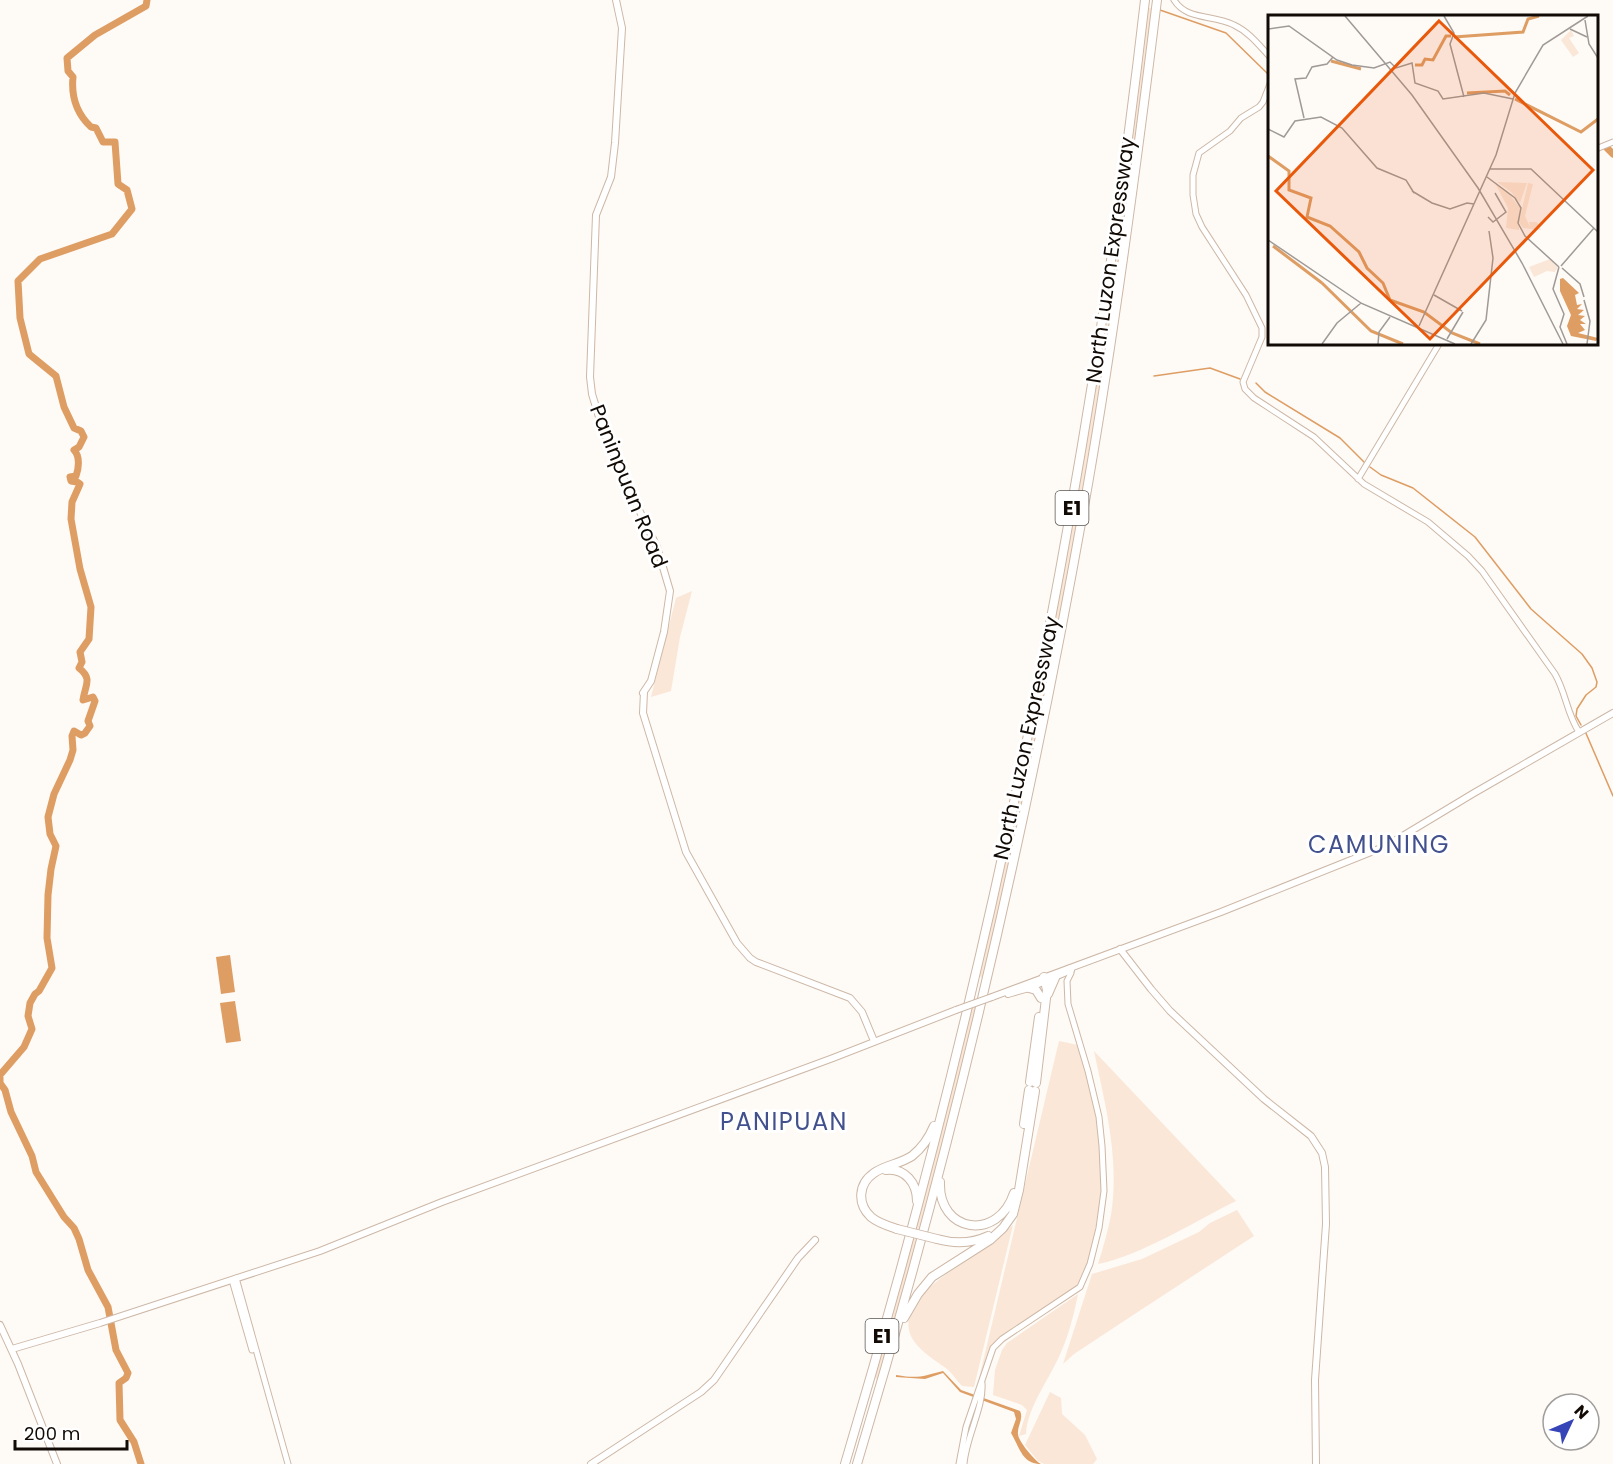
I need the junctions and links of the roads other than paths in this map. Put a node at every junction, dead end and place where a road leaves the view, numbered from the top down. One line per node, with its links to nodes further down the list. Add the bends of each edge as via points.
1 (616, 0): 20 (main road, Paninpuan Road, via 622,28 615,143 611,177 596,216 590,377 591,394 603,430 657,547 666,580 661,631 643,693 643,713 682,844 737,943 760,963 850,998 862,1012)
2 (1157, 0): 23 (highway, North Luzon Expressway / E1, via 1111,341 1063,620 993,951)
3 (1174, 0): 5 (street, via 1191,14 1215,17 1240,28)
4 (1145, 1): 22 (highway, North Luzon Expressway / E1, via 1122,189 1077,480 1027,740)
5 (1268, 56)
6 (1268, 87): 10 (street, via 1259,107 1241,117 1230,131 1199,153 1193,174 1196,214 1262,328 1243,382 1245,389 1314,437)
7 (1613, 142): 8 (street)
8 (1598, 148)
9 (1438, 345): 10 (street)
10 (1358, 479): 12 (street, via 1428,522 1477,566 1560,682)
11 (1613, 713): 12 (main road)
12 (1580, 732): 13 (main road, via 1386,846)
13 (1120, 949): 14 (main road); 43 (main road, via 1170,1011 1264,1099 1311,1136 1322,1153 1326,1224 1315,1380)
14 (1070, 969): 15 (main road); 16 (main road); 35 (street, via 1067,981 1071,1020 1099,1117 1104,1191 1099,1228 1080,1287 998,1343 989,1358)
15 (1055, 978): 16 (main road); 19 (highway)
16 (1042, 980): 17 (main road); 18 (main road); 19 (highway)
17 (1029, 988): 18 (main road); 19 (highway)
18 (992, 997): 20 (main road, bridge)
19 (1043, 999): 21 (highway)
20 (874, 1041): 30 (main road, via 332,1246)
21 (1032, 1086): 25 (highway); 26 (highway)
22 (943, 1107): 24 (highway, via 920,1149 900,1163); 28 (highway, North Luzon Expressway / E1)
23 (942, 1161): 25 (highway, via 941,1199 945,1209 960,1222 972,1226 991,1223 1009,1207); 33 (highway, North Luzon Expressway / E1)
24 (876, 1172): 27 (highway, bridge, via 862,1186 862,1204 871,1217 897,1229 959,1243 982,1239); 28 (highway, via 894,1170 911,1180 917,1198)
25 (1015, 1189): 27 (highway)
26 (1017, 1202): 27 (highway); 33 (highway, via 996,1235 926,1284 907,1310)
27 (1010, 1214)
28 (914, 1222): 39 (highway, North Luzon Expressway / E1)
29 (815, 1240): 38 (main road, via 798,1258 714,1380)
30 (234, 1279): 34 (main road); 37 (street)
31 (0, 1317): 34 (main road)
32 (0, 1324): 34 (main road)
33 (891, 1348): 40 (highway, North Luzon Expressway / E1)
34 (12, 1349): 36 (main road)
35 (978, 1398): 41 (street, via 962,1440); 42 (street)
36 (57, 1464)
37 (286, 1464)
38 (591, 1464)
39 (845, 1464)
40 (857, 1464)
41 (959, 1464)
42 (964, 1464)
43 (1316, 1464)

